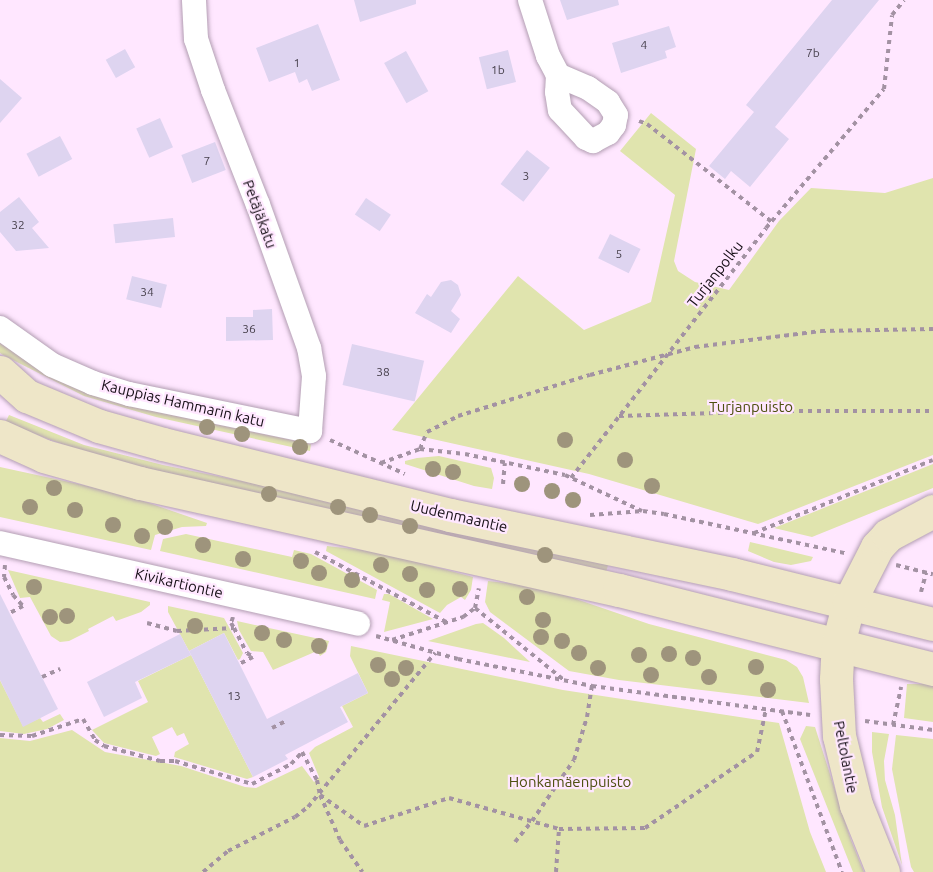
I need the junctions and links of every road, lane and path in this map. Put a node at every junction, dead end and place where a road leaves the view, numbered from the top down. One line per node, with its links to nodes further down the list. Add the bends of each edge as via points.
1 (194, 0): 14 (street, Petäjäkatu, via 196,39 309,348 314,376)
2 (530, 0): 4 (street)
3 (904, 0): 6 (path, Turjanpolku, via 892,15 884,89)
4 (558, 75): 5 (street, via 588,88); 5 (street, via 560,110 582,136 593,141 608,133 616,121)
5 (615, 111): 6 (path, via 647,124)
6 (772, 222): 9 (path, Turjanpolku)
7 (0, 328): 14 (street, Kauppias Hammarin katu, via 52,365 93,383)
8 (933, 329): 9 (path, via 821,331 695,347)
9 (666, 355): 13 (path, Turjanpolku); 17 (path, via 458,416 427,432)
10 (0, 372): 11 (main road, Uudenmaantie)
11 (13, 393): 36 (main road, Uudenmaantie, via 99,426 163,444 450,515)
12 (933, 411): 13 (path)
13 (618, 416): 23 (path, Turjanpolku)
14 (310, 431): 20 (path)
15 (0, 435): 18 (main road)
16 (0, 449): 18 (main road)
17 (420, 449): 20 (path); 21 (path)
18 (44, 456): 46 (main road, via 140,483 619,590)
19 (933, 460): 28 (path)
20 (381, 463): 22 (path)
21 (505, 463): 23 (path); 24 (path)
22 (408, 475)
23 (571, 478): 25 (path)
24 (503, 484)
25 (643, 511): 27 (path); 28 (path)
26 (933, 511): 36 (main road, Peltolantie, via 907,523 883,541 869,559)
27 (582, 515)
28 (753, 533): 29 (path)
29 (819, 547)
30 (312, 550): 41 (path)
31 (2, 554): 34 (path); 42 (street, Kivikartiontie)
32 (902, 566): 33 (path)
33 (933, 574)
34 (2, 577): 38 (path, via 23,606)
35 (479, 588): 37 (path)
36 (849, 602): 43 (main road, Uudenmaantie); 46 (main road, Peltolantie)
37 (475, 608): 41 (path); 52 (path)
38 (10, 613)
39 (233, 615): 44 (path)
40 (147, 623): 44 (path, via 177,631)
41 (448, 623): 45 (path)
42 (358, 624): 45 (path)
43 (933, 624)
44 (234, 628): 48 (path, via 253,657)
45 (390, 641): 47 (path)
46 (838, 644): 50 (main road); 70 (main road, Peltolantie, via 839,736 856,805)
47 (435, 653): 52 (path); 62 (path)
48 (239, 664)
49 (60, 669): 51 (path)
50 (933, 669)
51 (42, 677)
52 (565, 681): 53 (path)
53 (592, 686): 54 (path); 63 (path, via 580,746)
54 (766, 709): 55 (path); 64 (path, via 757,752 645,828)
55 (782, 711): 56 (path); 69 (path)
56 (812, 715)
57 (286, 721): 59 (path)
58 (876, 723): 60 (path)
59 (272, 728)
60 (933, 730)
61 (0, 735): 62 (path, via 32,736 83,719 95,740 104,746 175,761 252,784 291,764 302,752 317,780)
62 (320, 795): 63 (path, via 364,826 449,798); 66 (path, via 295,817 228,851); 67 (path, via 340,840)
63 (532, 822): 64 (path); 65 (path)
64 (559, 829): 68 (path)
65 (514, 842)
66 (203, 872)
67 (362, 872)
68 (556, 872)
69 (842, 872)
70 (883, 872)

